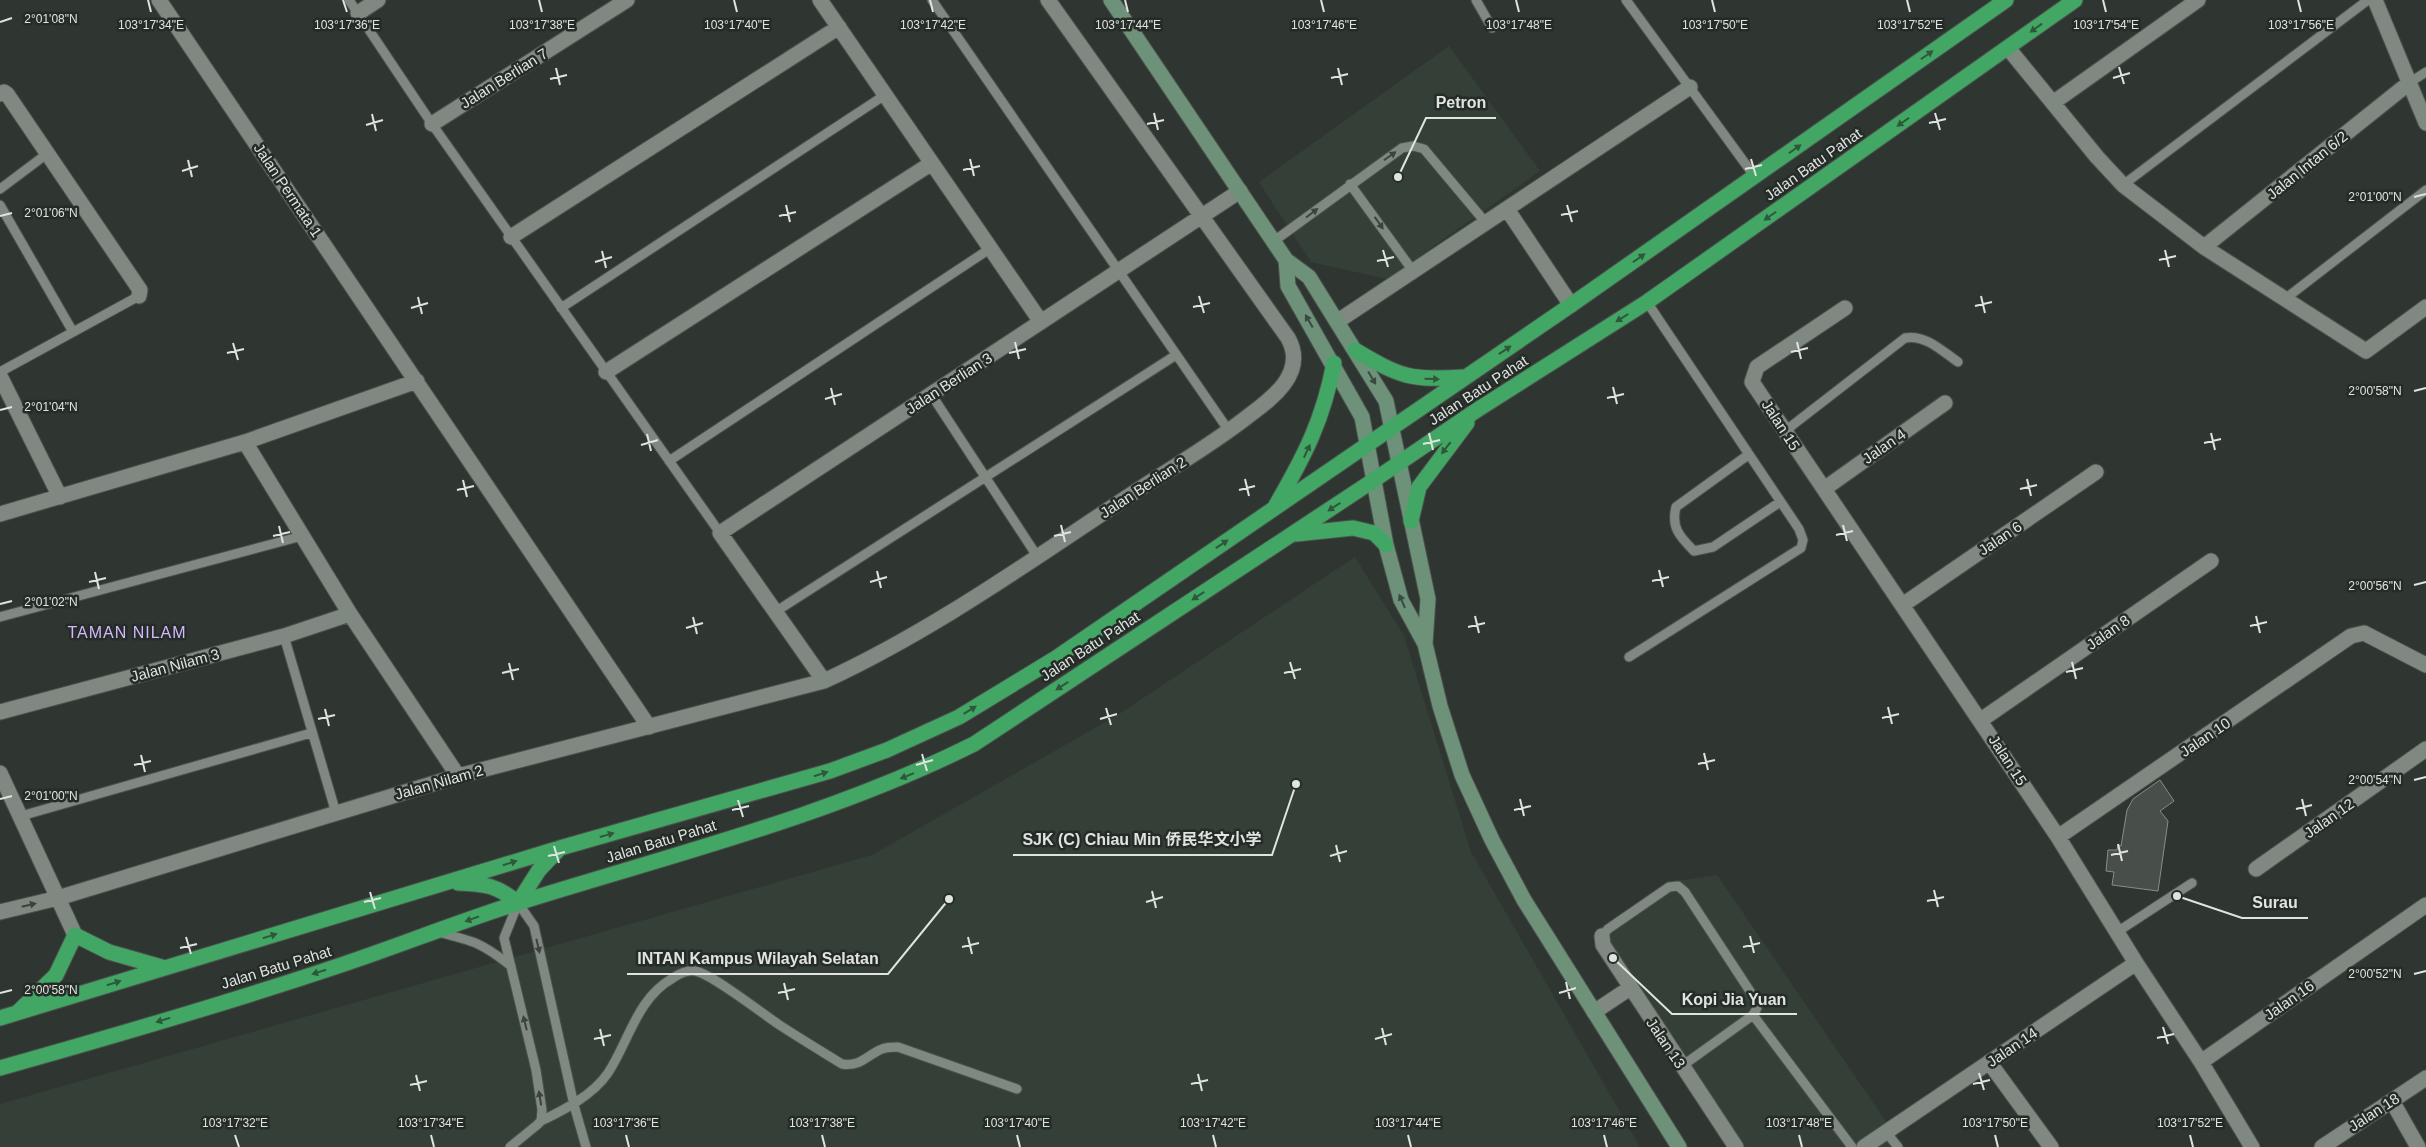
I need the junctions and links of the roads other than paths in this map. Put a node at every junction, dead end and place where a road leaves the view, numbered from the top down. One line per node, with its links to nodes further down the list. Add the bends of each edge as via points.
1 (159, 0): 65 (street, Jalan Permata 1)
2 (349, 0): 16 (lane)
3 (378, 0): 16 (street)
4 (627, 0): 27 (street, Jalan Berlian 7)
5 (820, 0): 17 (street)
6 (932, 0): 45 (lane)
7 (1048, 0): 38 (street, Jalan Berlian 2)
8 (1476, 0): 18 (lane)
9 (1626, 0): 22 (lane)
10 (2006, 0): 30 (highway, Jalan Batu Pahat, one-way to 10)
11 (2075, 0): 19 (highway, Jalan Batu Pahat, one-way to 19)
12 (2198, 0): 25 (street)
13 (2368, 0): 32 (lane)
14 (2375, 0): 21 (street)
15 (1112, 1): 35 (street)
16 (358, 13): 27 (lane)
17 (839, 28): 24 (street); 40 (street)
18 (1492, 28)
19 (2008, 48): 25 (street); 49 (highway, Jalan Batu Pahat, one-way to 49)
20 (2426, 72): 21 (lane)
21 (2410, 83): 26 (street); 42 (street, Jalan Intan 6/2)
22 (1690, 87): 30 (lane); 37 (street)
23 (2, 93): 28 (street)
24 (885, 95): 29 (street); 52 (lane)
25 (2054, 102): 32 (street)
26 (2426, 123)
27 (432, 124): 40 (lane)
28 (48, 153): 33 (lane); 47 (street, via 140,290)
29 (932, 163): 43 (street); 62 (street)
30 (1755, 177): 50 (highway, Jalan Batu Pahat, one-way to 30)
31 (1350, 184): 39 (lane, one-way to 39, via 1402,148 1414,146 1424,150); 41 (lane, one-way to 31); 46 (lane, one-way to 46)
32 (2123, 185): 42 (street)
33 (0, 189)
34 (2426, 190): 48 (lane)
35 (1240, 191): 38 (street, Jalan Berlian 3); 41 (street)
36 (0, 205): 56 (lane)
37 (1507, 209): 39 (street); 50 (street)
38 (1203, 216): 45 (street, Jalan Berlian 3); 70 (street, Jalan Berlian 2, via 1293,348 1294,362 1284,384 1274,396)
39 (1486, 223): 46 (street)
40 (511, 237): 52 (lane)
41 (1274, 241): 44 (street)
42 (2204, 247): 48 (street)
43 (991, 248): 55 (street); 75 (lane)
44 (1286, 260): 54 (street, via 1309,277); 60 (street, one-way to 44, via 1288,286)
45 (1118, 271): 55 (street, Jalan Berlian 3); 58 (lane)
46 (1414, 271): 54 (street)
47 (139, 296): 56 (lane)
48 (2285, 299): 51 (street, via 2366,351)
49 (1647, 302): 68 (highway, Jalan Batu Pahat, one-way to 68); 74 (lane)
50 (1571, 306): 64 (highway, Jalan Batu Pahat, one-way to 50)
51 (2426, 307)
52 (561, 308): 62 (lane)
53 (1845, 308): 71 (street, Jalan 15, via 1758,367 1752,382)
54 (1338, 321): 57 (street)
55 (1041, 322): 66 (street, Jalan Berlian 3)
56 (73, 332): 61 (lane)
57 (1355, 350): 64 (highway, one-way to 64, via 1392,372 1411,378); 69 (street, one-way to 69, via 1386,401)
58 (1176, 355): 70 (lane); 78 (lane)
59 (1958, 362): 71 (lane, via 1924,338 1905,338)
60 (1334, 363): 73 (street, via 1362,417); 83 (highway, one-way to 60, via 1314,437)
61 (0, 372)
62 (606, 372): 75 (lane)
63 (0, 376): 81 (street)
64 (1464, 377): 69 (highway, Jalan Batu Pahat)
65 (417, 381): 72 (street); 103 (street, Jalan Permata 1)
66 (931, 394): 78 (lane); 86 (street, Jalan Berlian 3)
67 (1945, 403): 80 (street, Jalan 4)
68 (1477, 410): 76 (highway, Jalan Batu Pahat); 85 (highway, one-way to 85, via 1419,487)
69 (1392, 428): 73 (highway, Jalan Batu Pahat); 76 (street)
70 (1229, 431): 90 (street, Jalan Berlian 2)
71 (1785, 431): 80 (street, Jalan 15)
72 (245, 442): 81 (street); 88 (street)
73 (1368, 444): 79 (street); 83 (highway, Jalan Batu Pahat)
74 (1748, 455): 82 (lane); 82 (lane, via 1676,506 1673,520 1681,539 1694,551 1713,547)
75 (669, 461): 86 (lane)
76 (1400, 463): 79 (highway, Jalan Batu Pahat); 85 (street)
77 (2096, 472): 92 (street, Jalan 6)
78 (986, 477): 90 (lane); 93 (lane)
79 (1374, 480): 87 (highway, Jalan Batu Pahat, one-way to 87); 89 (street)
80 (1824, 489): 92 (street, Jalan 15)
81 (60, 497): 84 (street)
82 (1780, 502): 98 (lane, via 1799,529 1803,540 1801,548)
83 (1274, 508): 111 (highway, Jalan Batu Pahat, one-way to 83, via 830,771 959,717 1056,658)
84 (0, 514)
85 (1411, 522): 97 (street, via 1428,599)
86 (720, 534): 93 (street)
87 (1292, 535): 89 (highway, via 1353,528 1374,532); 116 (highway, Jalan Batu Pahat, one-way to 116, via 974,744 922,770 770,826)
88 (302, 536): 94 (street); 95 (lane)
89 (1386, 545): 97 (street, one-way to 89, via 1400,600)
90 (1038, 556): 100 (street, Jalan Berlian 2, via 868,660)
91 (2211, 561): 102 (street, Jalan 8)
92 (1904, 604): 102 (street, Jalan 15)
93 (775, 612): 100 (street)
94 (350, 614): 96 (street, Jalan Nilam 3); 107 (street)
95 (0, 617)
96 (284, 636): 101 (street, Jalan Nilam 3); 104 (lane)
97 (1425, 644): 128 (street, via 1462,775 1524,900)
98 (1629, 657)
99 (2426, 665): 110 (street, Jalan 10, via 2364,633 2351,636)
100 (824, 681): 103 (street, Jalan Nilam 2)
101 (0, 712)
102 (1981, 720): 110 (street, Jalan 15)
103 (649, 727): 107 (street, Jalan Nilam 2)
104 (311, 733): 108 (lane); 109 (lane)
105 (2426, 749): 112 (street, Jalan 12)
106 (0, 773): 109 (street)
107 (458, 776): 108 (street, Jalan Nilam 2)
108 (336, 813): 115 (street, Jalan Nilam 2)
109 (21, 816): 115 (street)
110 (2058, 837): 120 (street, Jalan 15)
111 (560, 848): 113 (highway, Jalan Batu Pahat, one-way to 111); 116 (highway, via 539,870)
112 (2256, 869)
113 (446, 882): 116 (highway, via 503,890); 125 (highway, Jalan Batu Pahat, one-way to 113)
114 (2192, 883): 120 (lane)
115 (58, 898): 118 (street, Jalan Nilam 2, one-way to 115); 121 (street)
116 (518, 903): 119 (highway, Jalan Batu Pahat, one-way to 119); 124 (lane, via 504,938); 138 (lane, one-way to 138, via 534,926)
117 (2426, 905): 132 (street, Jalan 16)
118 (0, 912)
119 (436, 932): 124 (lane, via 487,946); 134 (highway, Jalan Batu Pahat, one-way to 134, via 332,968)
120 (2117, 932): 123 (street, Jalan 15)
121 (75, 936): 125 (highway, via 109,952); 127 (highway, via 56,975)
122 (1602, 936): 126 (street, Jalan 13, via 1603,945); 129 (lane, via 1669,887 1678,886 1757,1002)
123 (2136, 963): 131 (street, Jalan 14); 132 (street, Jalan 15)
124 (511, 966): 139 (lane, one-way to 124, via 536,1070)
125 (165, 968): 127 (highway, Jalan Batu Pahat, one-way to 125)
126 (1630, 988): 128 (street); 133 (street, Jalan 13)
127 (17, 1012): 130 (highway, Jalan Batu Pahat)
128 (1594, 1012): 143 (street)
129 (1753, 1015): 133 (lane); 145 (lane)
130 (0, 1018)
131 (1988, 1062): 140 (street, Jalan 14); 148 (street)
132 (2201, 1062): 149 (street, Jalan 15)
133 (1682, 1066): 144 (street, Jalan 13)
134 (3, 1067)
135 (2426, 1078): 137 (street, Jalan 18)
136 (1017, 1089): 138 (lane, via 898,1047 882,1049 861,1063 842,1064 710,978 694,971 665,982 648,1000 628,1030 607,1074)
137 (2392, 1101): 150 (street, Jalan 18); 151 (street)
138 (574, 1105): 139 (lane); 142 (lane)
139 (541, 1121): 141 (lane)
140 (1886, 1132): 146 (street, Jalan 14); 147 (lane)
141 (510, 1147)
142 (586, 1147)
143 (1679, 1147)
144 (1736, 1147)
145 (1852, 1147)
146 (1864, 1147)
147 (1898, 1147)
148 (2051, 1147)
149 (2252, 1147)
150 (2322, 1147)
151 (2418, 1147)

